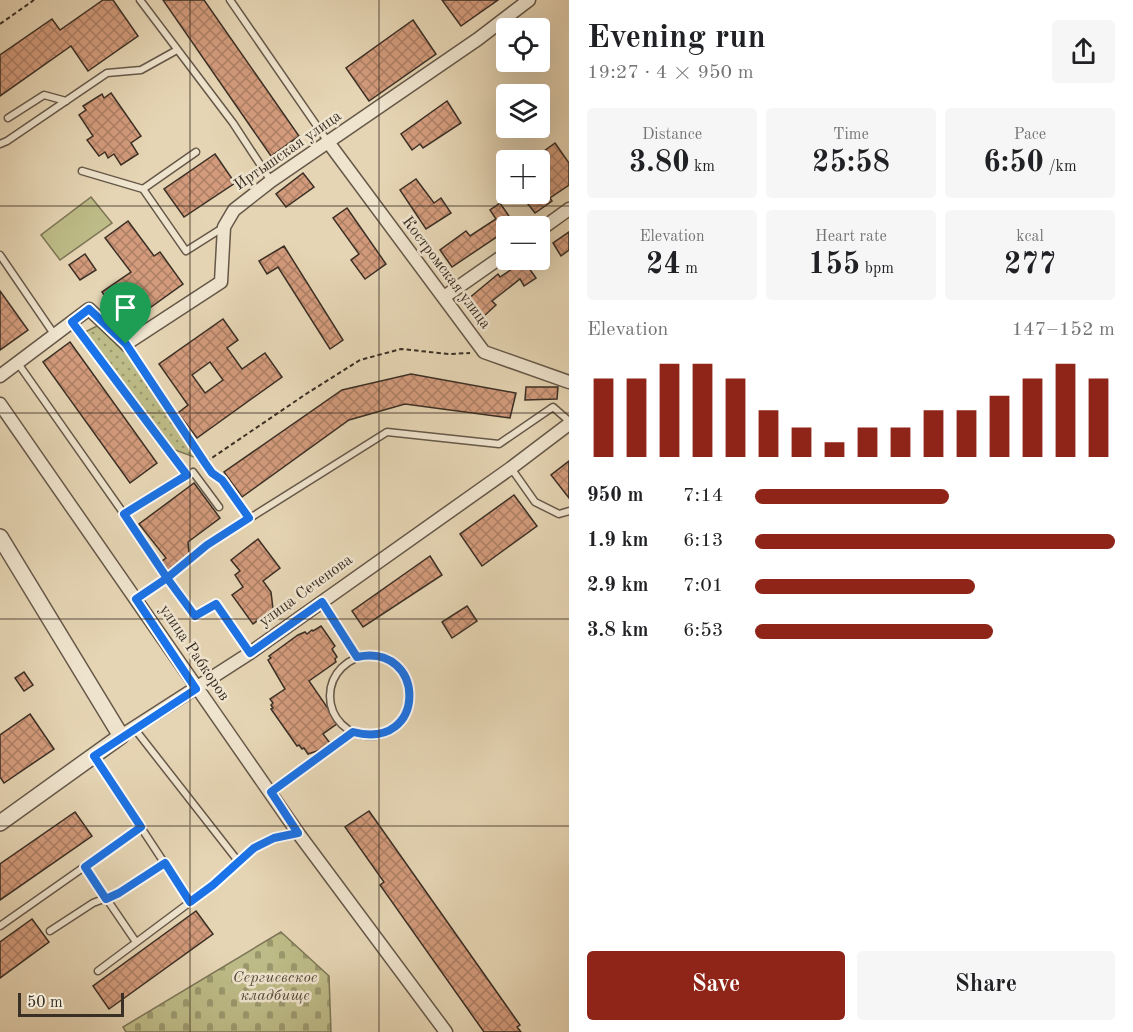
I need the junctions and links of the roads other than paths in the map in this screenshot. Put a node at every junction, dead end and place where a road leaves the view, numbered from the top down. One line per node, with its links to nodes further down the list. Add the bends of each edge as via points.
1 (140, 0): 4 (lane)
2 (230, 0): 7 (lane)
3 (529, 0): 7 (street, Иртышская улица)
4 (177, 50): 5 (lane, via 141,70 107,74); 11 (lane)
5 (66, 101): 6 (lane, via 44,95); 8 (lane)
6 (9, 118)
7 (328, 142): 11 (street, Иртышская улица); 18 (street, Костромская улица)
8 (0, 144)
9 (196, 152): 12 (lane)
10 (82, 171): 12 (lane)
11 (271, 181): 15 (street, Иртышская улица, via 234,210)
12 (143, 189): 15 (lane, via 186,251)
13 (569, 209): 14 (street)
14 (550, 223)
15 (224, 227): 19 (street, via 221,282 126,344 89,309)
16 (0, 255): 19 (lane)
17 (496, 261): 18 (street)
18 (444, 297): 22 (street, Костромская улица, via 484,352)
19 (54, 334): 20 (street)
20 (16, 362): 21 (street); 28 (lane)
21 (0, 376)
22 (569, 382)
23 (0, 404): 31 (street, улица Рабкоров)
24 (569, 423): 25 (street, улица Сеченова); 30 (lane, via 553,407 499,444 387,432 207,545)
25 (511, 468): 27 (lane, via 535,502 559,514); 32 (street, улица Сеченова)
26 (219, 507): 28 (lane, via 190,473)
27 (569, 511)
28 (124, 514): 30 (lane)
29 (0, 537): 36 (street)
30 (167, 578): 31 (lane); 33 (lane, via 195,616 216,604)
31 (136, 599): 35 (street, улица Рабкоров)
32 (322, 602): 33 (street, улица Сеченова); 34 (lane)
33 (250, 653): 35 (street, улица Сеченова)
34 (357, 657): 37 (lane, via 335,675 330,699 333,712); 37 (lane, via 380,656 394,663 410,687 410,700 403,719 393,729 381,735)
35 (196, 689): 36 (street, улица Сеченова); 39 (street, улица Рабкоров)
36 (128, 732): 38 (street, улица Сеченова); 43 (lane)
37 (353, 732): 39 (lane)
38 (94, 756): 40 (street, улица Сеченова); 41 (lane)
39 (271, 792): 42 (street, улица Рабкоров)
40 (0, 823)
41 (141, 827): 44 (lane); 45 (lane)
42 (298, 833): 43 (lane, via 274,838); 52 (street, улица Рабкоров)
43 (238, 861): 47 (lane)
44 (165, 863): 46 (lane); 47 (lane)
45 (85, 867): 46 (lane); 48 (lane)
46 (106, 899): 49 (lane); 50 (lane)
47 (190, 902): 50 (lane)
48 (0, 926)
49 (50, 931)
50 (136, 942): 51 (lane)
51 (98, 971)
52 (446, 1032)

